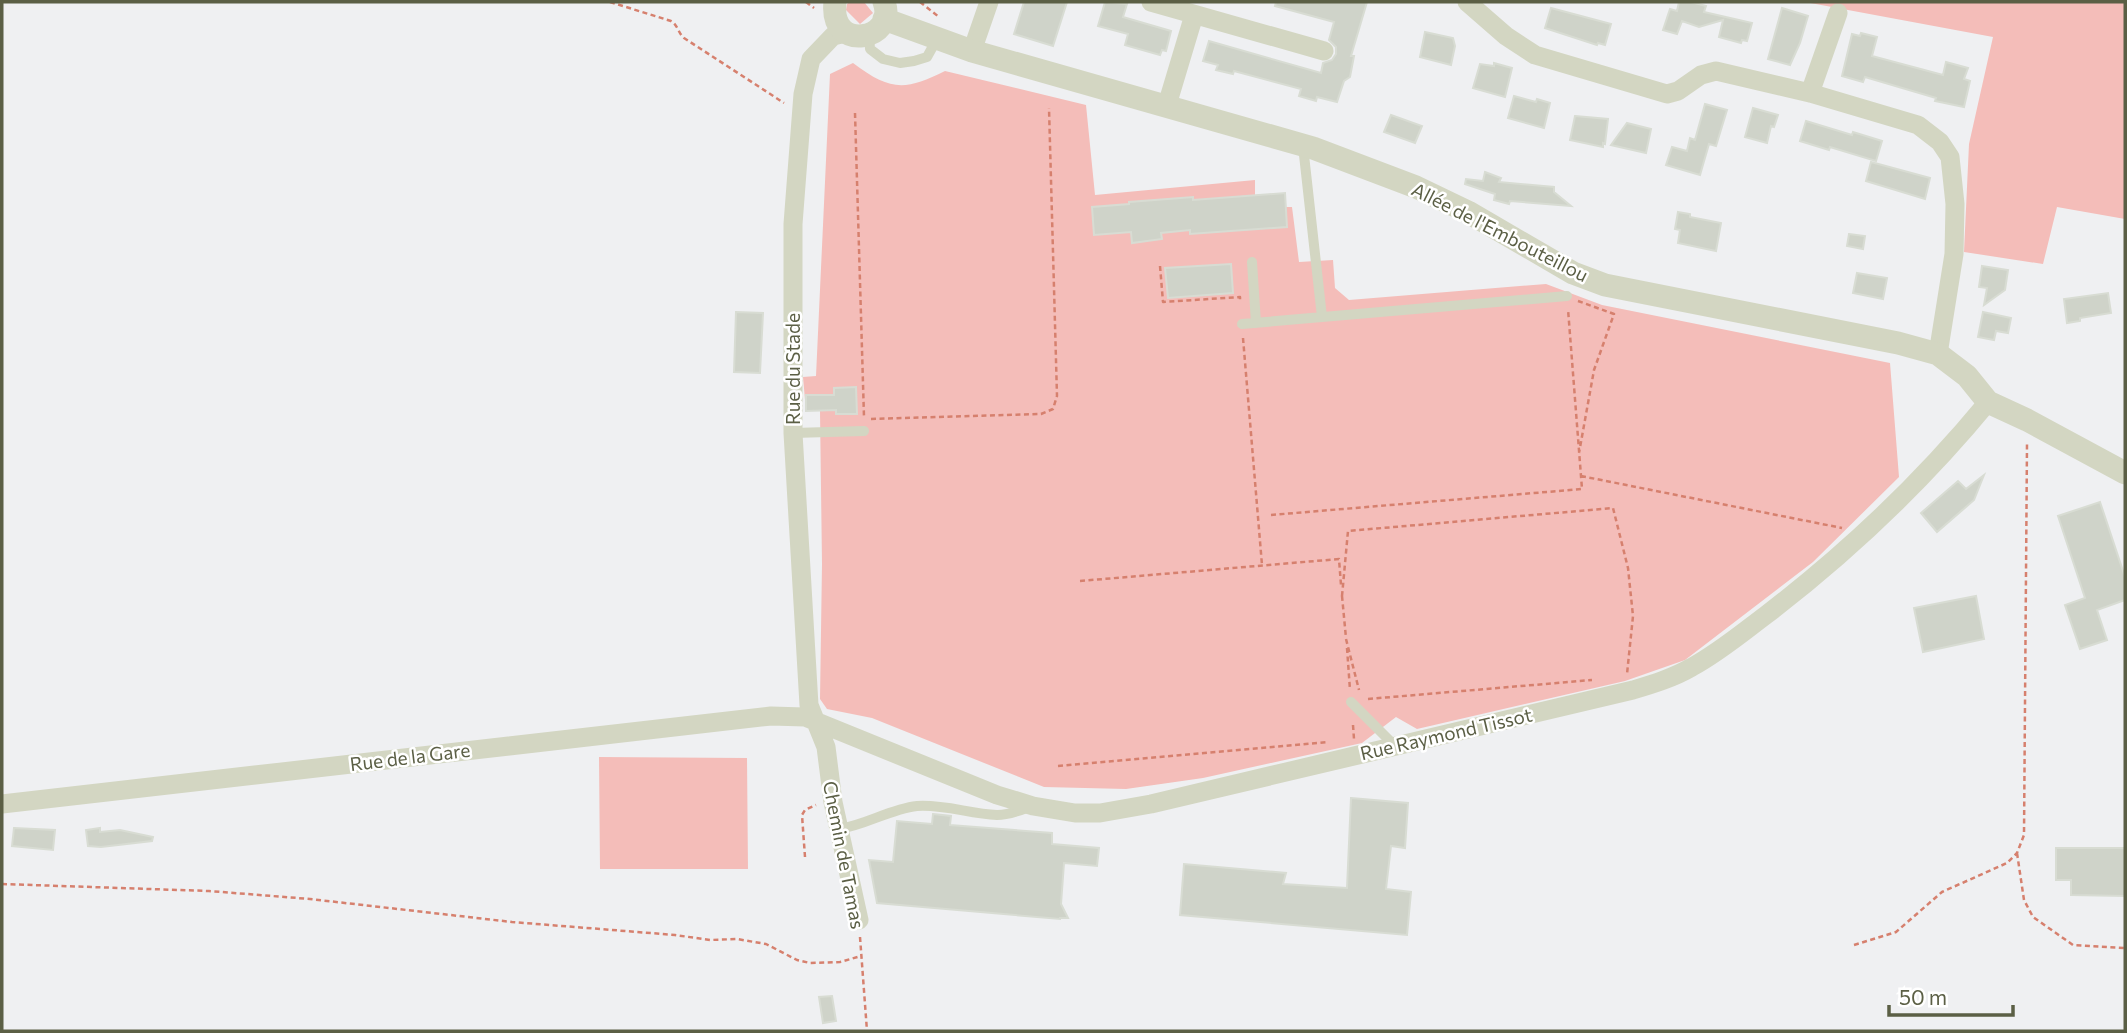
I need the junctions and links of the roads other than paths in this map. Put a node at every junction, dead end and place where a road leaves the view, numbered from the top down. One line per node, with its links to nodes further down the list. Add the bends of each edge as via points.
1 (835, 2): 7 (street, via 837,25)
2 (989, 2): 9 (street)
3 (1151, 2): 6 (street)
4 (1467, 2): 11 (street, via 1535,55 1667,94 1716,71)
5 (1838, 13): 11 (street)
6 (1194, 15): 10 (street); 12 (street)
7 (871, 22): 8 (street, Allée de l'Embouteillou); 8 (lane, via 870,49 883,59 900,62 927,57); 22 (street, Rue du Stade, via 833,36 811,59 803,94 793,224)
8 (937, 39): 9 (street, Allée de l'Embouteillou)
9 (972, 51): 12 (street, Allée de l'Embouteillou)
10 (1324, 51)
11 (1810, 93): 19 (street, via 1918,125 1940,142 1950,157 1954,254)
12 (1167, 105): 13 (street, Allée de l'Embouteillou)
13 (1303, 145): 16 (lane); 19 (street, Allée de l'Embouteillou, via 1416,187 1573,273 1605,285)
14 (1252, 262): 17 (lane)
15 (1567, 296): 16 (lane)
16 (1322, 317): 17 (lane)
17 (1256, 323): 18 (lane)
18 (1242, 324)
19 (1938, 354): 20 (street, Allée de l'Embouteillou, via 1967,376)
20 (1988, 402): 23 (street); 26 (street, Rue Raymond Tissot, via 1936,463 1803,587 1692,668 1633,690)
21 (864, 431): 22 (lane)
22 (793, 433): 25 (street, Rue du Stade, via 809,705)
23 (2125, 473)
24 (1351, 702): 26 (lane)
25 (816, 723): 27 (street, Rue de la Gare, via 771,716); 28 (street, Rue Raymond Tissot); 29 (street, Chemin de Tamas, via 826,747)
26 (1396, 746): 28 (street, Rue Raymond Tissot, via 1100,813)
27 (2, 804)
28 (1033, 806): 29 (lane, via 997,815 919,806)
29 (839, 829): 30 (street, Chemin de Tamas)
30 (859, 920)

